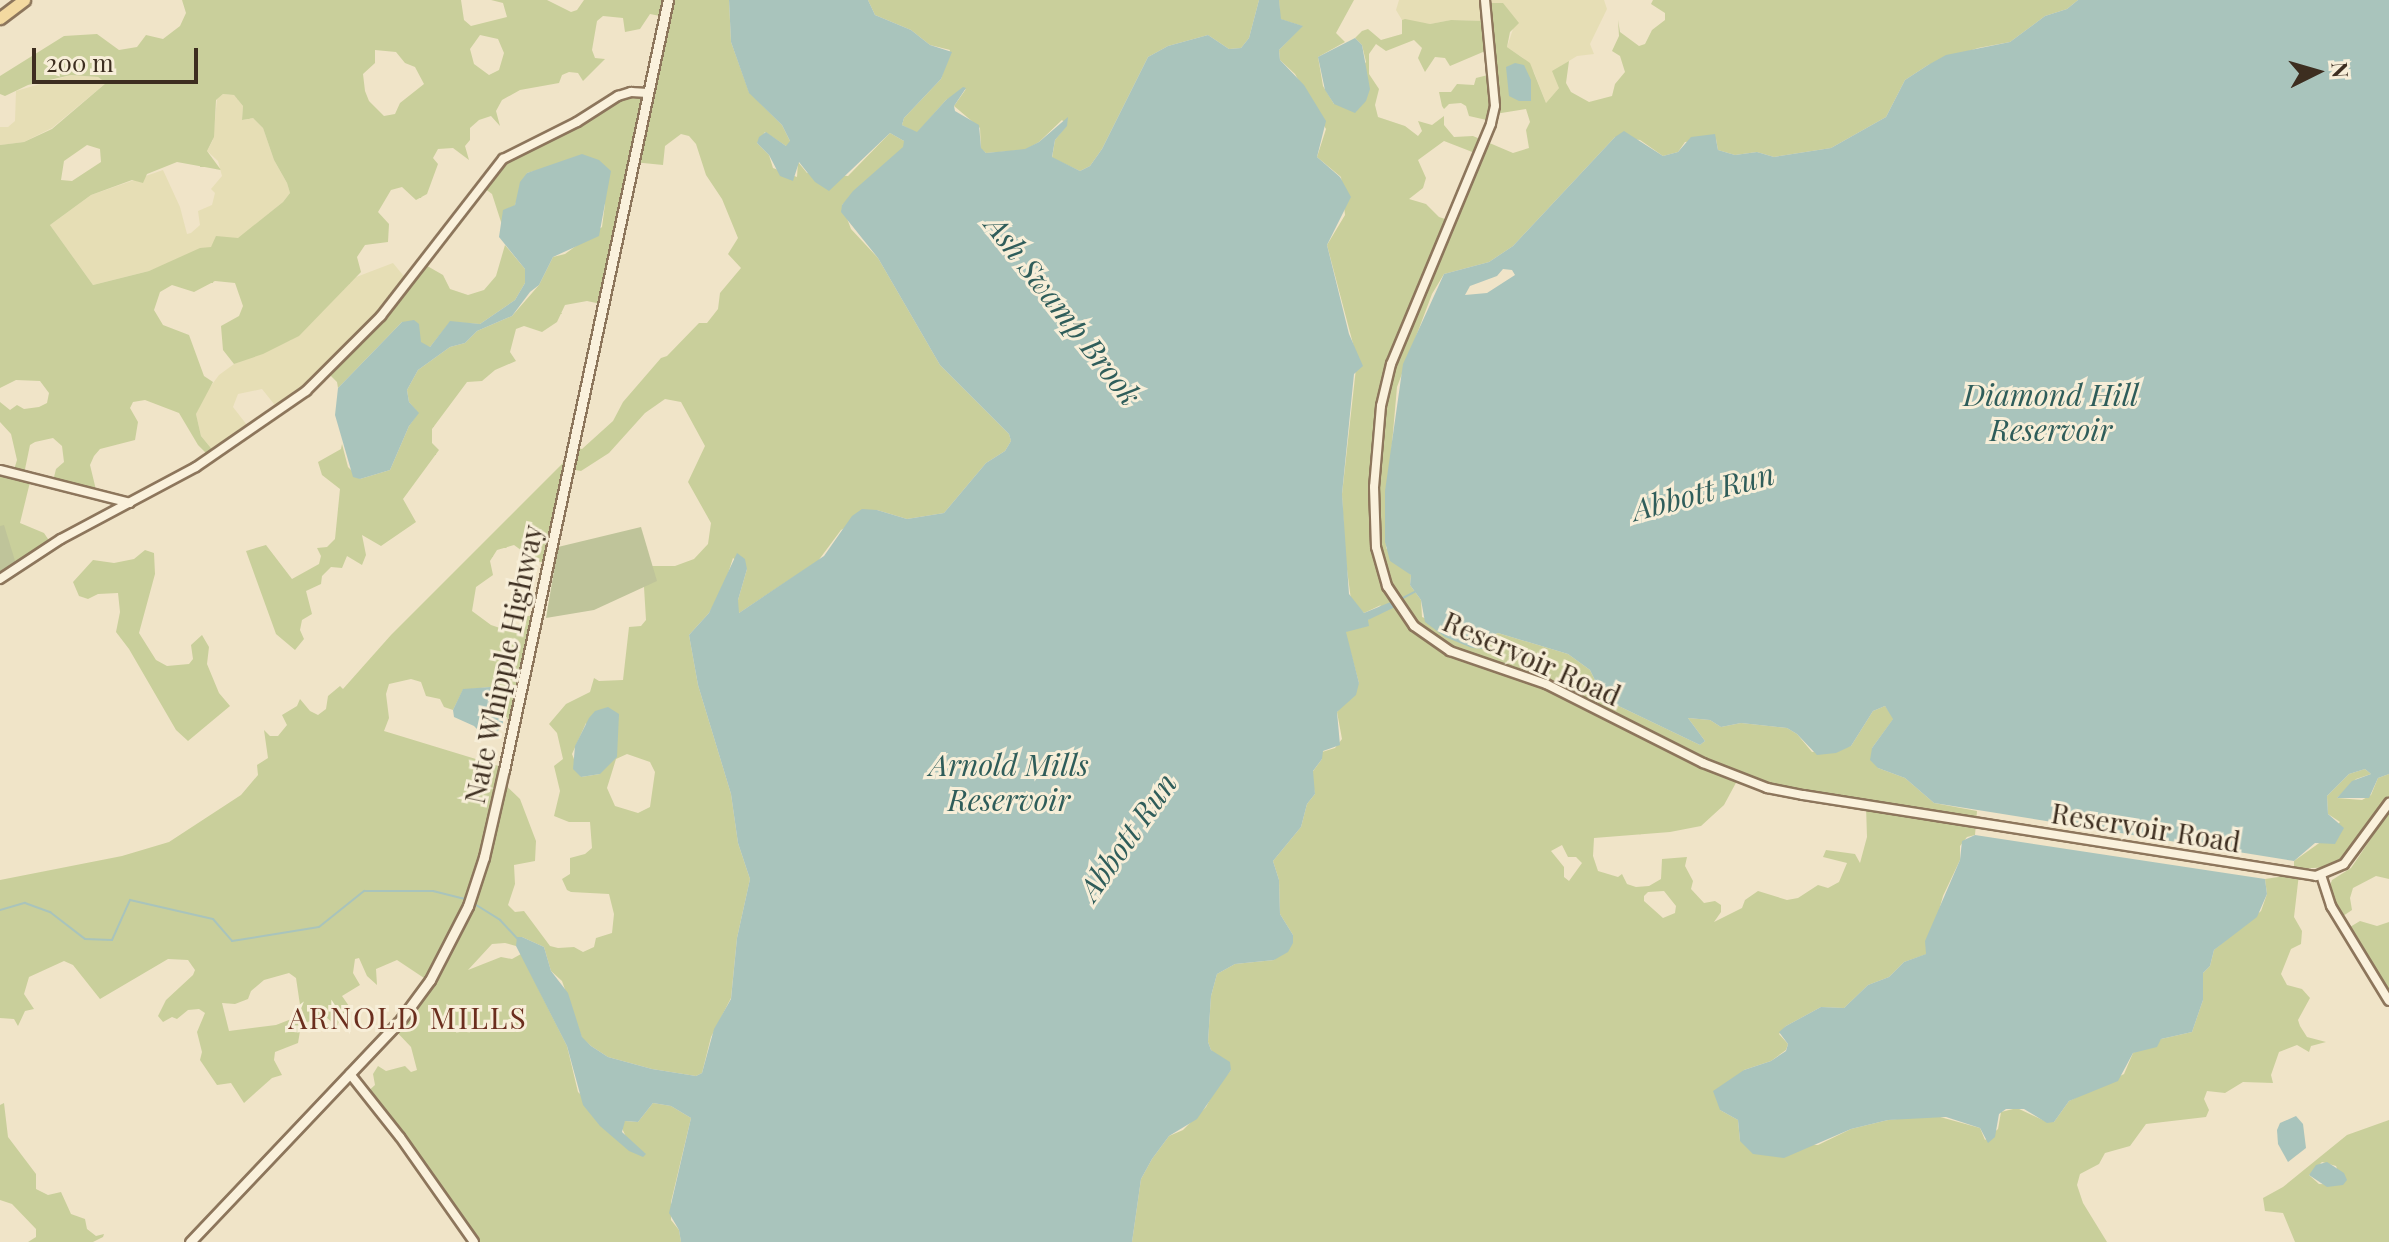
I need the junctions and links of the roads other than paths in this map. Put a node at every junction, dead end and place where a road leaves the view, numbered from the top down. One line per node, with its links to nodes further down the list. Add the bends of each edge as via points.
1 (24, 0): 4 (main road)
2 (668, 0): 5 (main road, Nate Whipple Highway)
3 (1485, 0): 10 (street, Reservoir Road, via 1494,102 1491,124 1391,364 1381,406 1374,527 1378,559 1392,598 1424,635 1450,651 1546,684 1737,778 1803,795)
4 (0, 18)
5 (648, 93): 7 (street, via 618,96 503,159 381,316 319,379 196,467); 12 (main road, Nate Whipple Highway, via 510,744 470,901 415,1001)
6 (0, 470): 7 (street)
7 (130, 503): 8 (street)
8 (0, 579)
9 (2389, 803): 10 (street, via 2344,864)
10 (2316, 876): 11 (street)
11 (2389, 1001)
12 (350, 1074): 13 (main road, Nate Whipple Highway); 14 (street)
13 (190, 1242)
14 (474, 1242)

